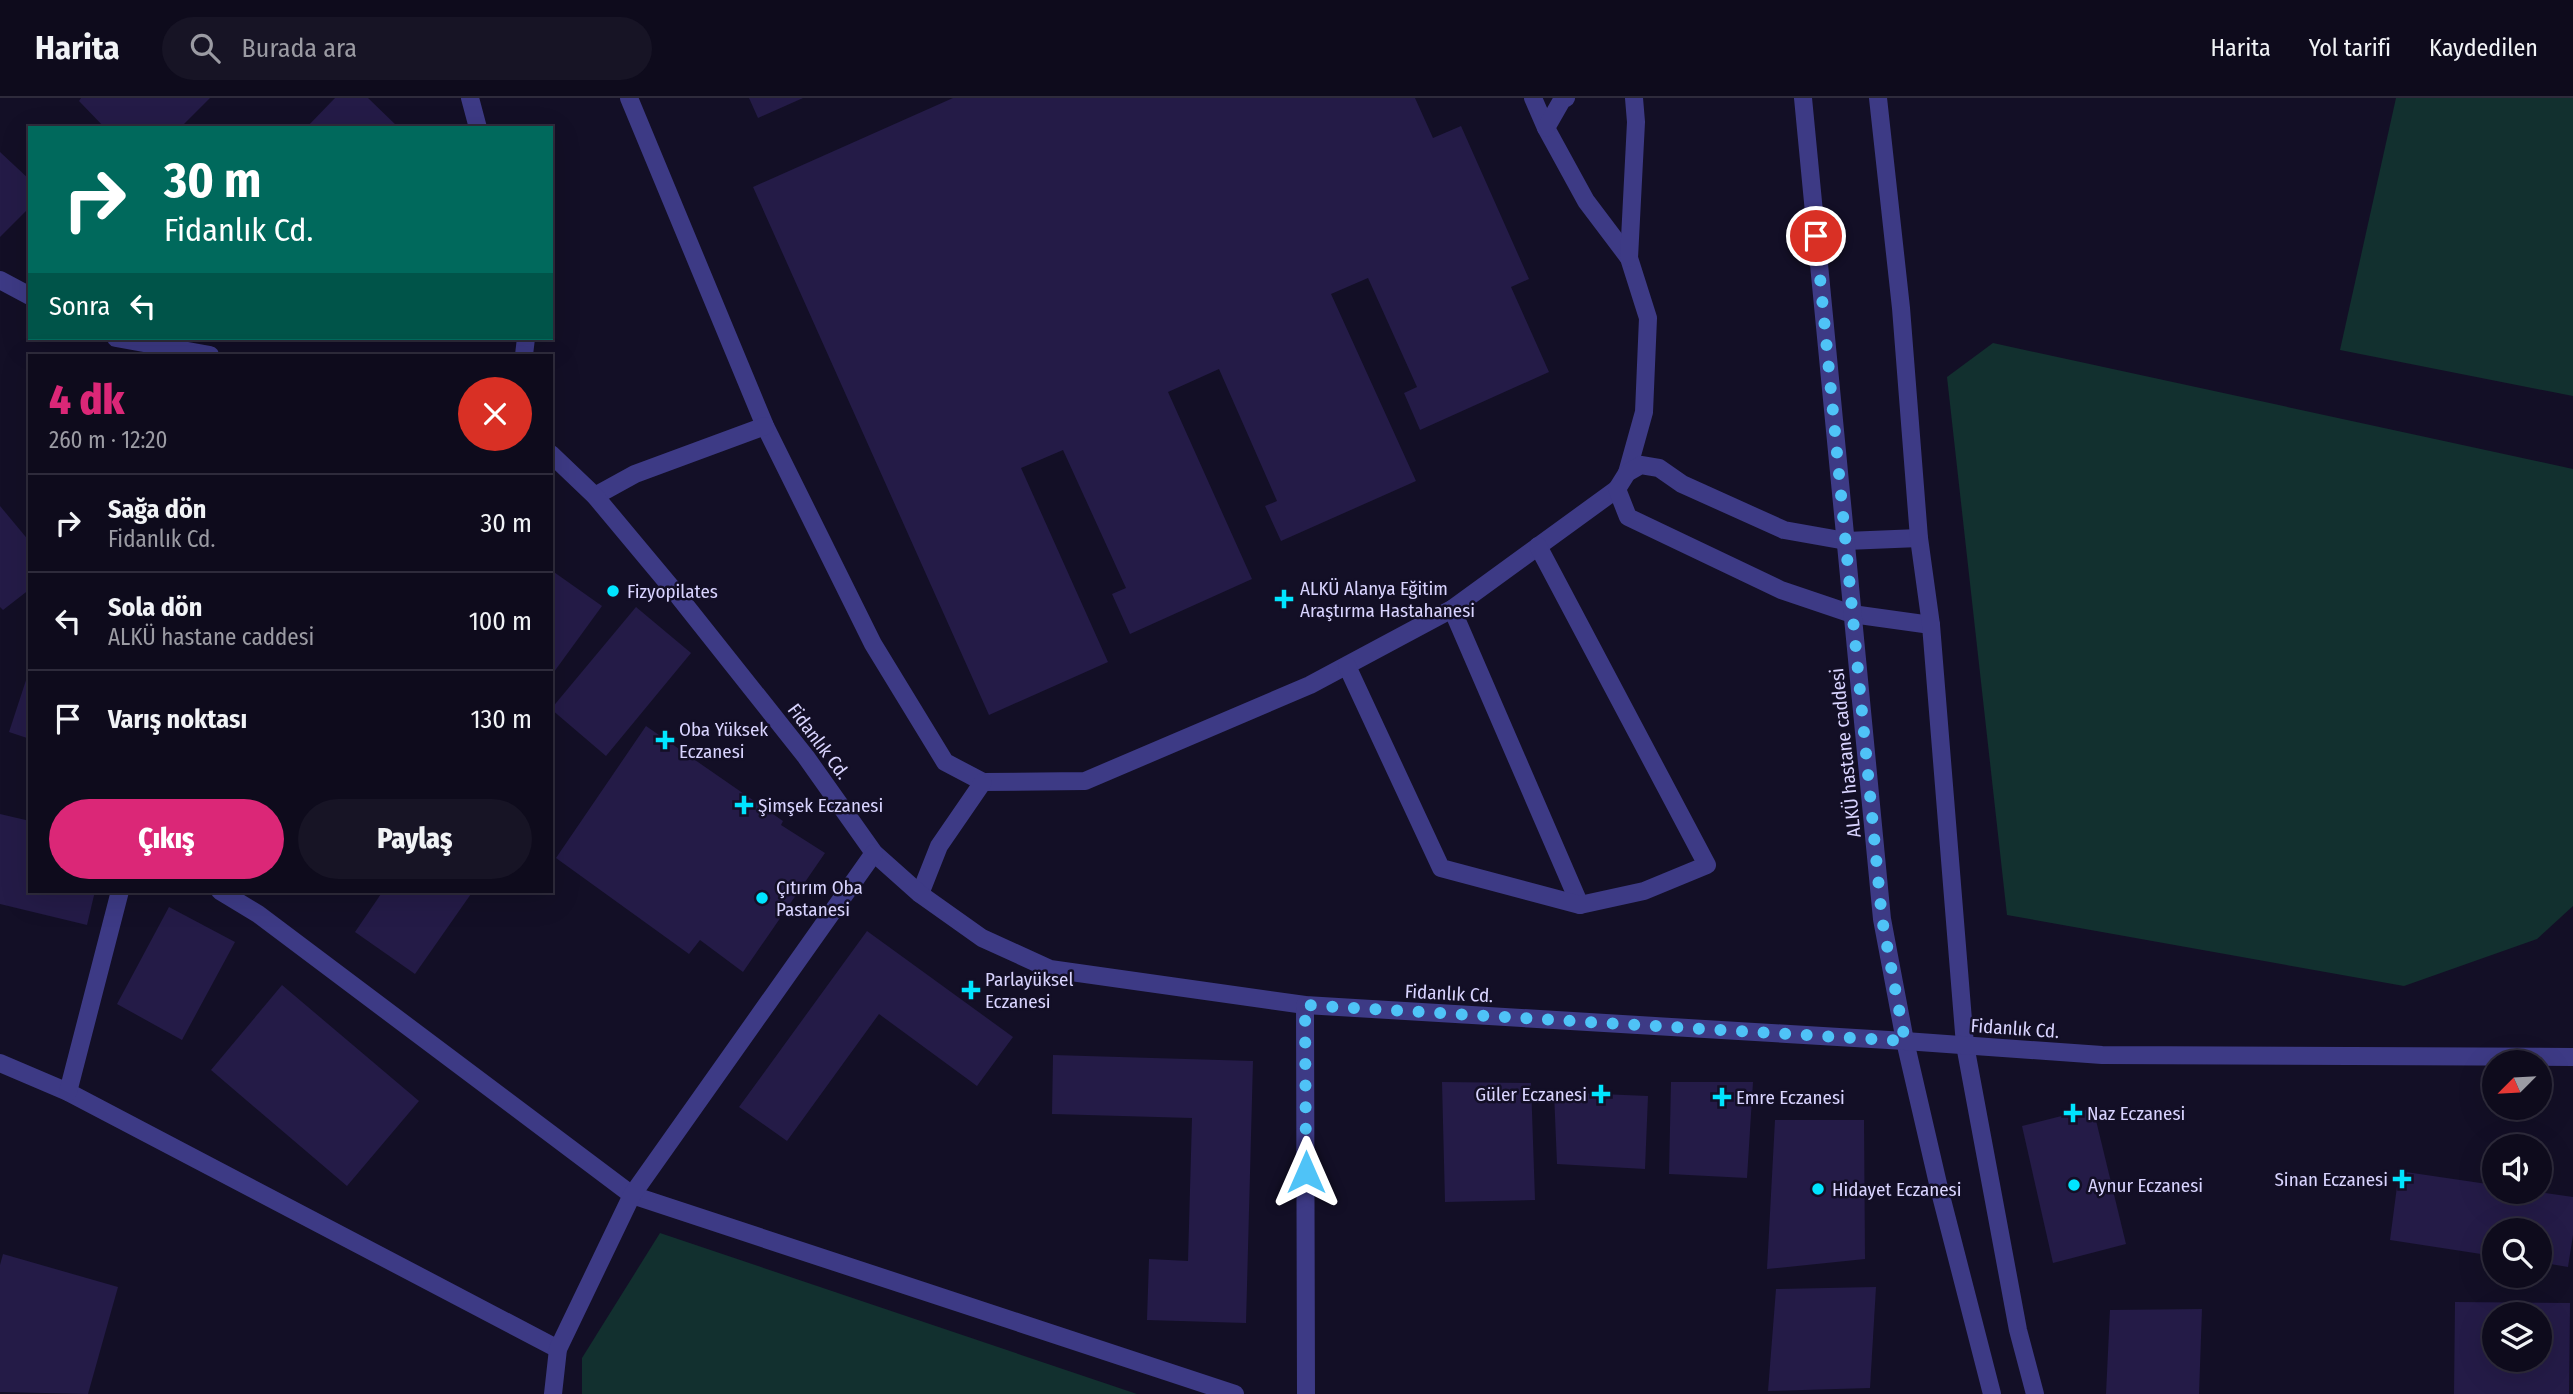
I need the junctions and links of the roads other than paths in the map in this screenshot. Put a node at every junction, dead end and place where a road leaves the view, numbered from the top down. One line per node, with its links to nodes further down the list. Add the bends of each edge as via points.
1 (470, 98): 10 (street)
2 (629, 98): 17 (street)
3 (1533, 98): 11 (street)
4 (1566, 98): 11 (street)
5 (1621, 98): 9 (street)
6 (1634, 98): 9 (street)
7 (1803, 98): 23 (street, ALKÜ hastane caddesi)
8 (1878, 98): 22 (street)
9 (1636, 122): 12 (street)
10 (477, 126)
11 (1546, 128): 12 (street, via 1586,201)
12 (1629, 258): 19 (street, via 1648,318 1644,412)
13 (0, 280): 14 (street)
14 (28, 295)
15 (127, 340): 16 (street)
16 (204, 354)
17 (765, 426): 21 (street, via 635,474); 29 (street, via 873,644 945,762)
18 (553, 456): 21 (street, Fidanlık Cd.)
19 (1627, 473): 20 (street); 23 (street, via 1641,465 1659,468 1682,484 1784,530)
20 (1617, 489): 24 (street); 26 (street, via 1629,517 1781,590)
21 (594, 496): 30 (street, Fidanlık Cd., via 806,757)
22 (1919, 538): 23 (street); 27 (street)
23 (1846, 541): 26 (street, ALKÜ hastane caddesi)
24 (1538, 546): 25 (street); 34 (street, via 1707,865 1644,891)
25 (1452, 609): 28 (street); 34 (street)
26 (1852, 614): 27 (street); 36 (street, ALKÜ hastane caddesi, via 1882,919)
27 (1931, 625): 37 (street)
28 (1347, 666): 29 (street, via 1085,781); 34 (street, via 1441,868)
29 (982, 782): 33 (street, via 939,846)
30 (874, 853): 33 (street, Fidanlık Cd.); 41 (street)
31 (119, 893): 40 (street)
32 (223, 893): 41 (street, via 258,914)
33 (920, 894): 35 (street, Fidanlık Cd., via 982,937 1050,969)
34 (1580, 905)
35 (1305, 1005): 36 (street, Fidanlık Cd.); 45 (street)
36 (1905, 1041): 37 (street, Fidanlık Cd.); 46 (street, ALKÜ hastane caddesi)
37 (1965, 1045): 38 (street, Fidanlık Cd., via 2102,1055); 47 (street, via 2018,1330)
38 (2573, 1058)
39 (0, 1063): 40 (street)
40 (68, 1092): 42 (street)
41 (632, 1195): 42 (street); 44 (street)
42 (558, 1349): 43 (street)
43 (553, 1394)
44 (1235, 1394)
45 (1306, 1394)
46 (1992, 1394)
47 (2035, 1394)

